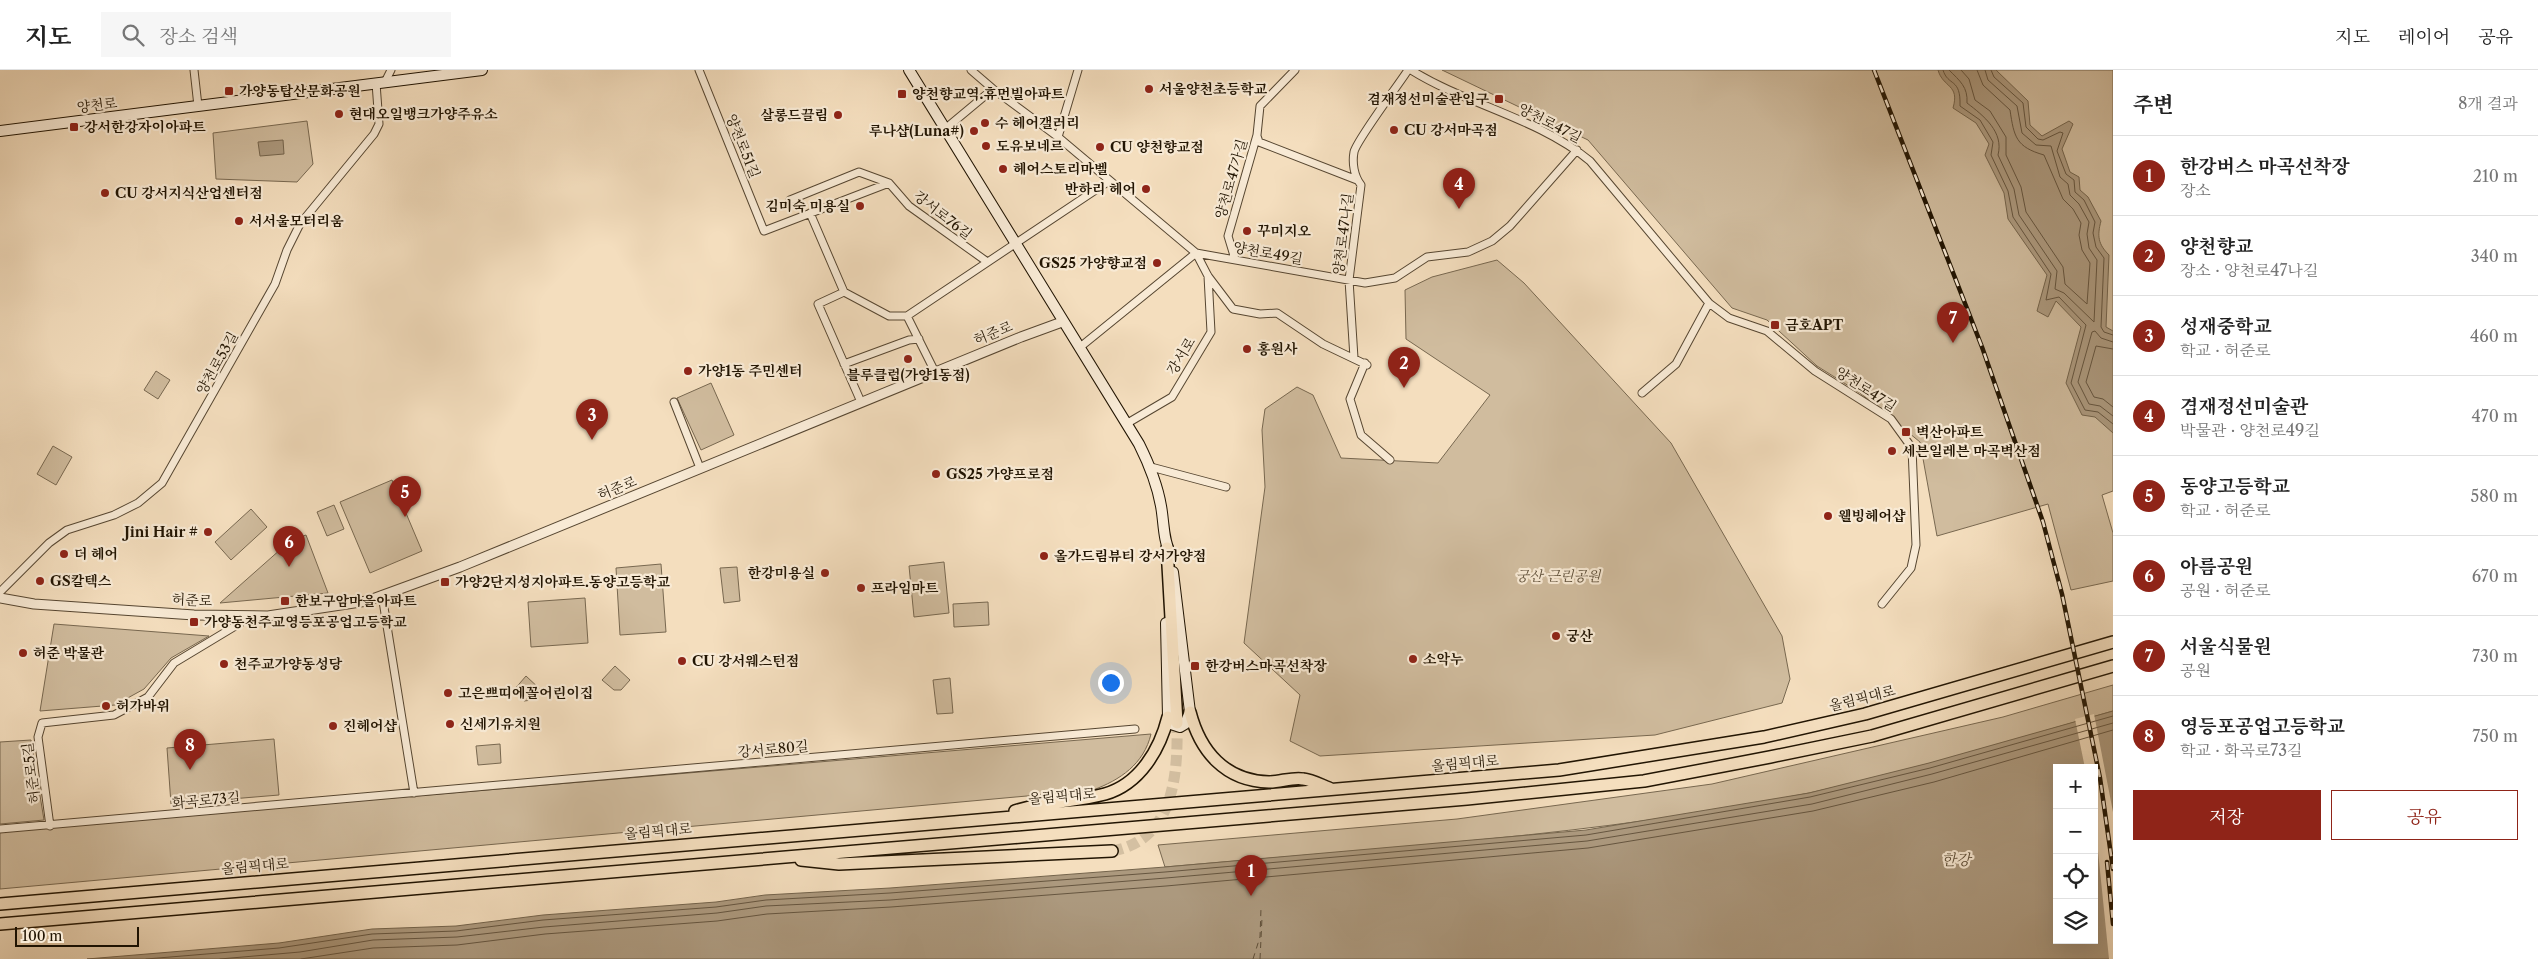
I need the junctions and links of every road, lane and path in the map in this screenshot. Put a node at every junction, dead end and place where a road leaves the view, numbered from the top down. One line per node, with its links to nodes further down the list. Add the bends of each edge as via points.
1 (194, 70): 12 (street)
2 (391, 70): 10 (street)
3 (482, 70): 10 (main road, 양천로)
4 (699, 70): 22 (street, 양천로51길, via 764,231)
5 (909, 70): 13 (main road)
6 (971, 70): 11 (street)
7 (1078, 70): 16 (street)
8 (1295, 70): 15 (street, 양천로47가길, via 1260,106)
9 (1409, 70): 17 (street, 양천로47길); 18 (street, 양천로47나길, via 1354,150)
10 (381, 83): 12 (main road, 양천로); 47 (street, 양천로53길, via 379,124 374,134 300,224 286,250 275,284 162,483 138,503 114,515 67,530)
11 (993, 90): 13 (street); 16 (street)
12 (198, 106): 14 (main road, 양천로)
13 (945, 129): 23 (main road)
14 (0, 131)
15 (1257, 135): 18 (street, 양천로47가길, via 1260,142); 25 (street, 양천로47가길, via 1228,236)
16 (1058, 137): 19 (street)
17 (1577, 150): 28 (street, 양천로49길, via 1510,226 1492,241 1468,252 1427,257 1395,278 1365,283); 30 (street, 양천로47길, via 1590,161)
18 (1357, 180): 28 (street, 양천로47나길, via 1361,185)
19 (1109, 181): 23 (street); 24 (street)
20 (889, 183): 21 (street, 강서로76길, via 858,172); 22 (street); 26 (street, 강서로76길, via 909,206)
21 (790, 200)
22 (810, 213): 29 (street)
23 (1014, 242): 26 (street); 32 (main road)
24 (1196, 253): 25 (street, 양천로49길); 27 (street); 34 (street)
25 (1235, 259): 28 (street, 양천로49길)
26 (986, 261): 31 (street)
27 (1208, 276): 35 (street, via 1232,309 1260,314 1277,313 1323,344); 41 (street, 강서로, via 1211,332 1172,397)
28 (1349, 280): 35 (street, 양천로47나길)
29 (844, 292): 31 (street, via 888,316); 36 (street, via 818,304)
30 (1709, 303): 38 (street, via 1676,364); 50 (street, 양천로47길, via 1729,318 1768,331 1815,371 1891,419 1912,448 1916,545 1910,568)
31 (907, 316): 33 (street)
32 (1062, 322): 34 (main road); 37 (street, 허준로)
33 (919, 339): 36 (street); 37 (street)
34 (1079, 348): 41 (main road)
35 (1354, 358): 42 (street, via 1366,364 1350,399 1361,435)
36 (844, 364): 40 (street)
37 (935, 372): 40 (street, 허준로)
38 (1642, 394)
39 (674, 402): 44 (street)
40 (861, 402): 44 (street, 허준로)
41 (1126, 424): 43 (main road)
42 (1390, 460)
43 (1151, 467): 45 (street); 46 (main road)
44 (700, 468): 48 (street, 허준로, via 460,567)
45 (1226, 487)
46 (1167, 548): 54 (main road, via 1172,555); 55 (highway)
47 (0, 592)
48 (382, 595): 51 (street, 허준로, via 327,609); 58 (street)
49 (0, 598): 51 (street, 허준로, via 34,604)
50 (1882, 604)
51 (252, 616): 60 (street, 허준로5길, via 174,662 148,697 114,715 42,723 38,737)
52 (2113, 642): 57 (highway, 올림픽대로, via 1865,714 1764,737 1559,770)
53 (2113, 666): 63 (highway, via 1872,736 1644,781)
54 (1190, 712): 55 (main road, via 1186,724 1180,727 1171,724); 57 (highway, via 1204,749 1228,770 1241,777 1268,782 1303,779)
55 (1172, 720): 59 (highway, via 1140,771 1106,794 1039,803)
56 (1135, 729): 58 (street, 강서로80길)
57 (1332, 790): 59 (highway, 올림픽대로)
58 (414, 793): 60 (street, 화곡로73길)
59 (999, 817): 64 (highway, 올림픽대로)
60 (50, 826): 61 (street, 화곡로73길)
61 (0, 829)
62 (1112, 851): 63 (highway, via 839,864)
63 (774, 857): 65 (highway)
64 (0, 904)
65 (0, 924)

